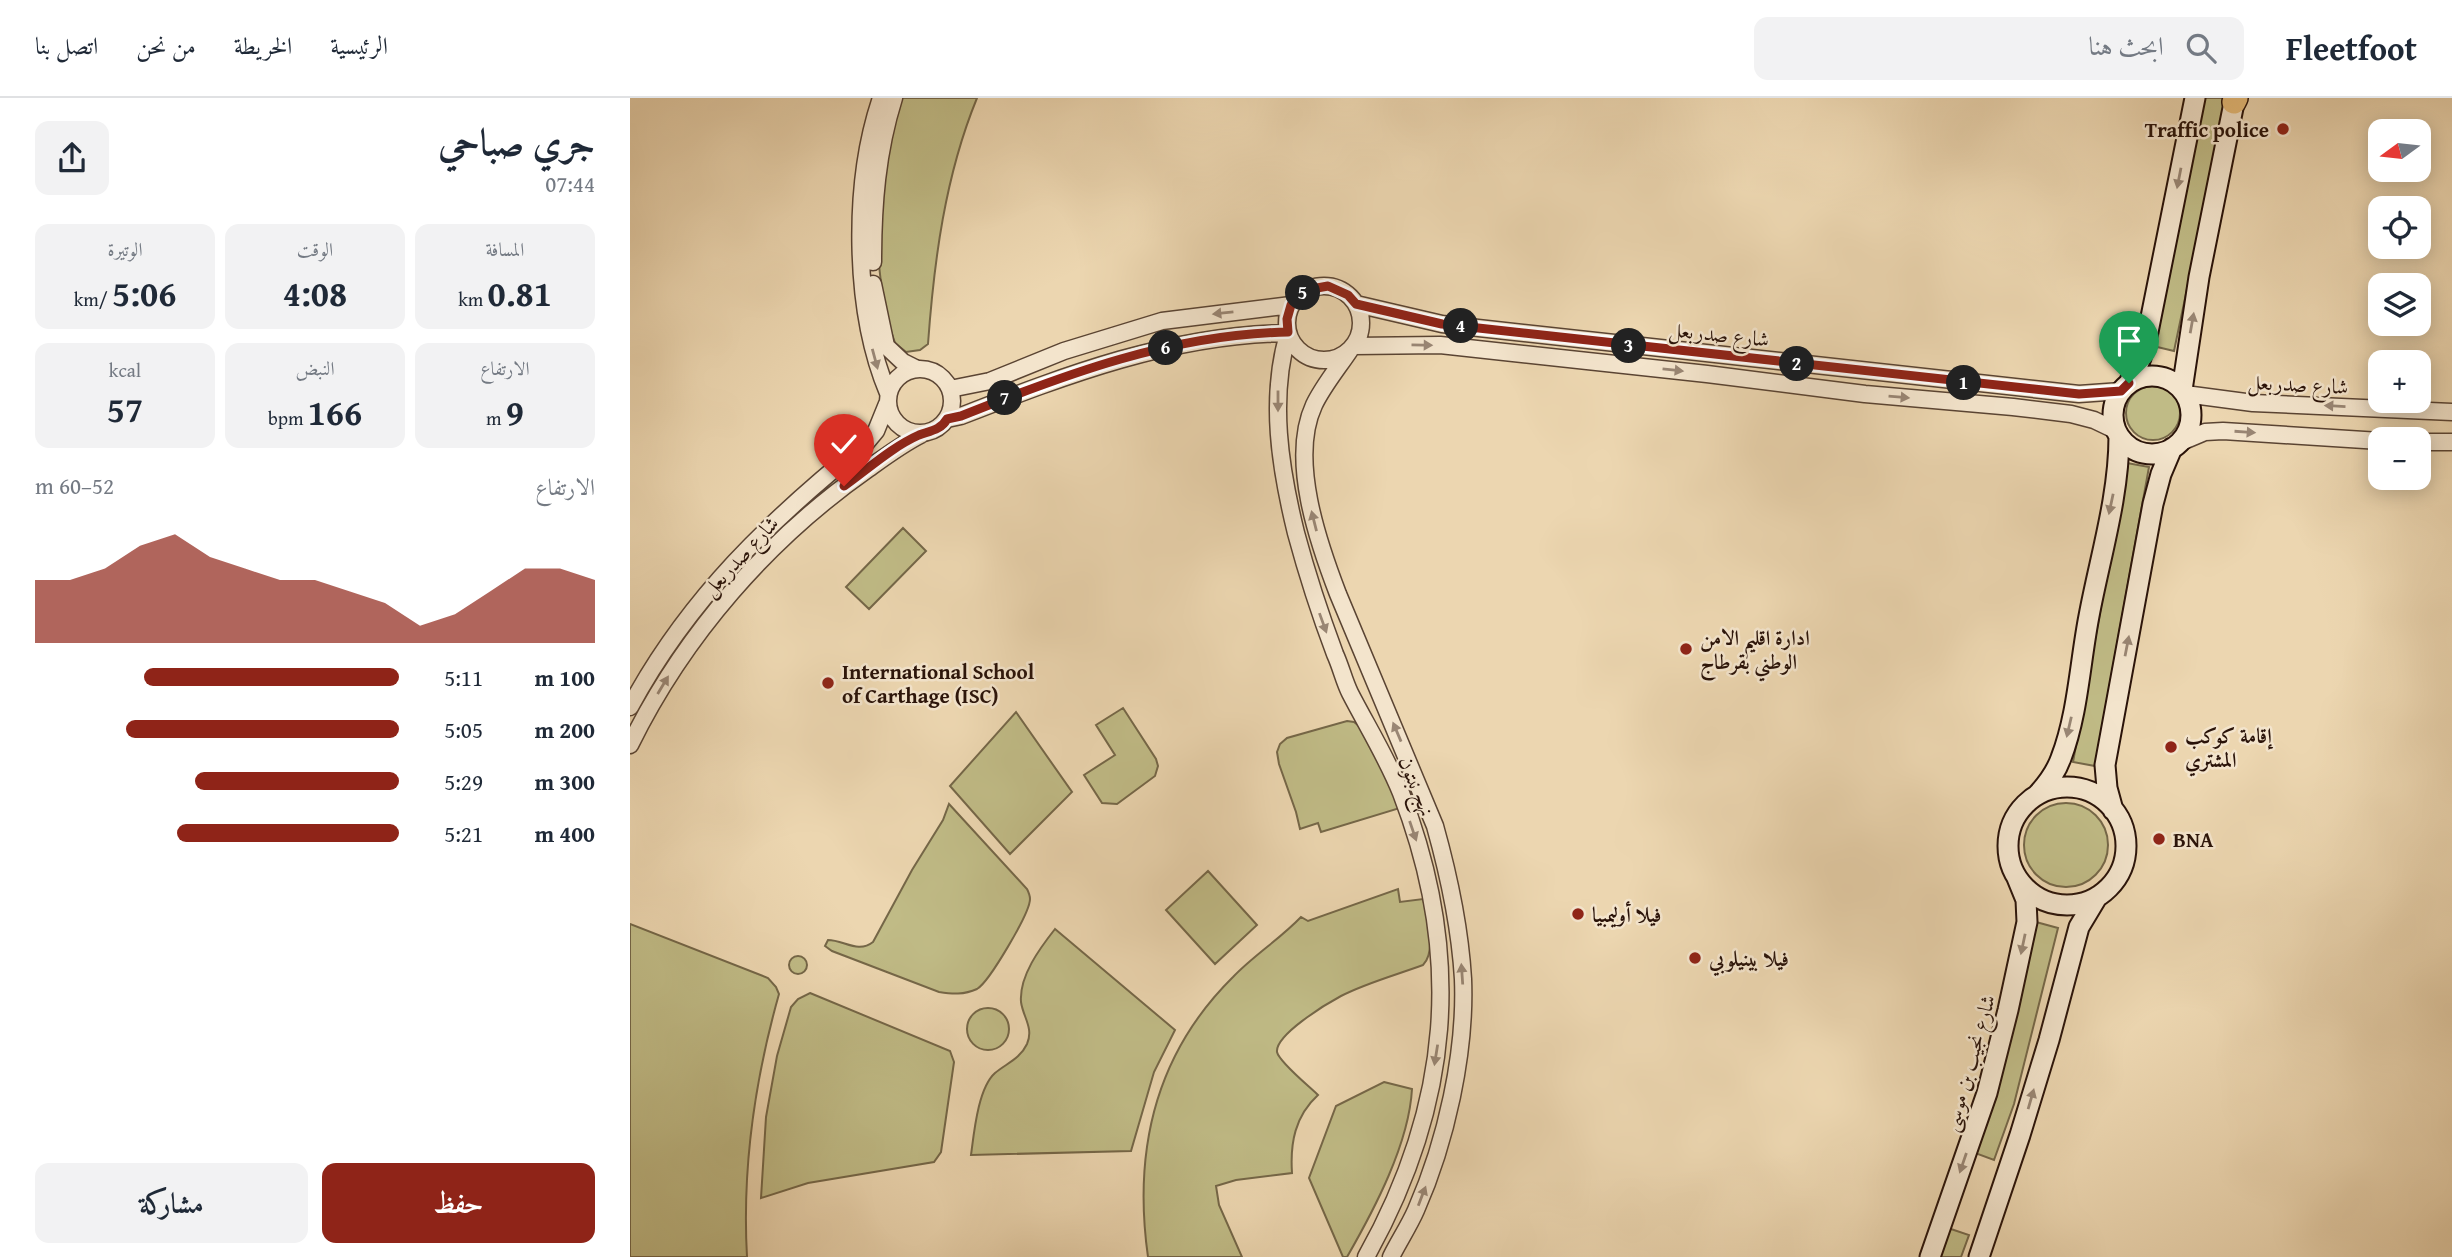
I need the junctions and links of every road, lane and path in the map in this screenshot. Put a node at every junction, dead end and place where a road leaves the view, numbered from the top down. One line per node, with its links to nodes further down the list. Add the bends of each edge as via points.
1 (881, 98): 13 (street, one-way to 13, via 864,176 862,248 872,346)
2 (894, 98): 9 (street, via 878,162 873,284 886,346)
3 (2195, 98): 10 (main road, one-way to 10, via 2148,332 2141,358)
4 (2235, 99): 12 (main road, one-way to 4, via 2199,277)
5 (1356, 304): 6 (street, via 1328,286 1306,290); 8 (street, via 1361,325); 10 (street, شارع صدربعل, via 1442,324 1562,339 2079,394)
6 (1291, 305): 7 (street); 11 (street, one-way to 11, via 1162,321 1064,351 990,381)
7 (1288, 333): 8 (street, via 1307,357 1337,358); 15 (street, via 1200,340 1102,363); 28 (street, نهج نبتون, one-way to 28, via 1277,391 1290,506 1322,621 1349,692 1409,817 1422,857 1439,952 1440,1026 1423,1124 1395,1202)
8 (1352, 348): 17 (street, شارع صدربعل, one-way to 17, via 1440,345 2013,407 2071,414 2106,424); 29 (street, نهج نبتون, one-way to 8, via 1416,1212 1441,1136 1462,1029 1463,980 1449,883 1435,827 1329,571 1310,498 1305,455 1310,418)
9 (917, 369): 11 (street, via 937,374); 13 (street, via 898,376)
10 (2125, 387): 12 (main road, via 2143,377 2157,376 2171,380); 17 (main road, via 2113,410)
11 (950, 389): 15 (street)
12 (2184, 392): 14 (street, شارع صدربعل, one-way to 12, via 2253,403); 21 (main road, via 2191,419)
13 (888, 398): 16 (street, via 895,422 902,429); 22 (street, شارع صدربعل, via 876,431 866,443 775,519 693,611 652,667)
14 (2452, 412)
15 (947, 419): 16 (street)
16 (922, 434): 23 (street, شارع صدربعل, one-way to 16, via 674,667 751,571 815,509)
17 (2118, 434): 21 (main road, via 2143,453 2158,453); 24 (main road, one-way to 24, via 2116,483 2075,701 2062,756)
18 (2368, 440): 21 (street, one-way to 18, via 2205,432 2223,430)
19 (2431, 442): 20 (street)
20 (2452, 442)
21 (2176, 445): 25 (main road, one-way to 21, via 2105,765 2153,504)
22 (630, 707)
23 (630, 745)
24 (2038, 794): 25 (main road, via 2078,788); 26 (main road, via 2011,826 2008,853)
25 (2113, 810): 27 (main road, via 2125,838 2125,856 2119,873)
26 (2017, 878): 27 (main road, via 2026,890 2053,904 2068,906); 30 (main road, شارع نجيب بن موسى, one-way to 30, via 2026,900 2027,922 2008,1010 1987,1093)
27 (2096, 897): 31 (main road, one-way to 27, via 2017,1147 2079,927)
28 (1366, 1257)
29 (1391, 1257)
30 (1930, 1257)
31 (1979, 1257)

